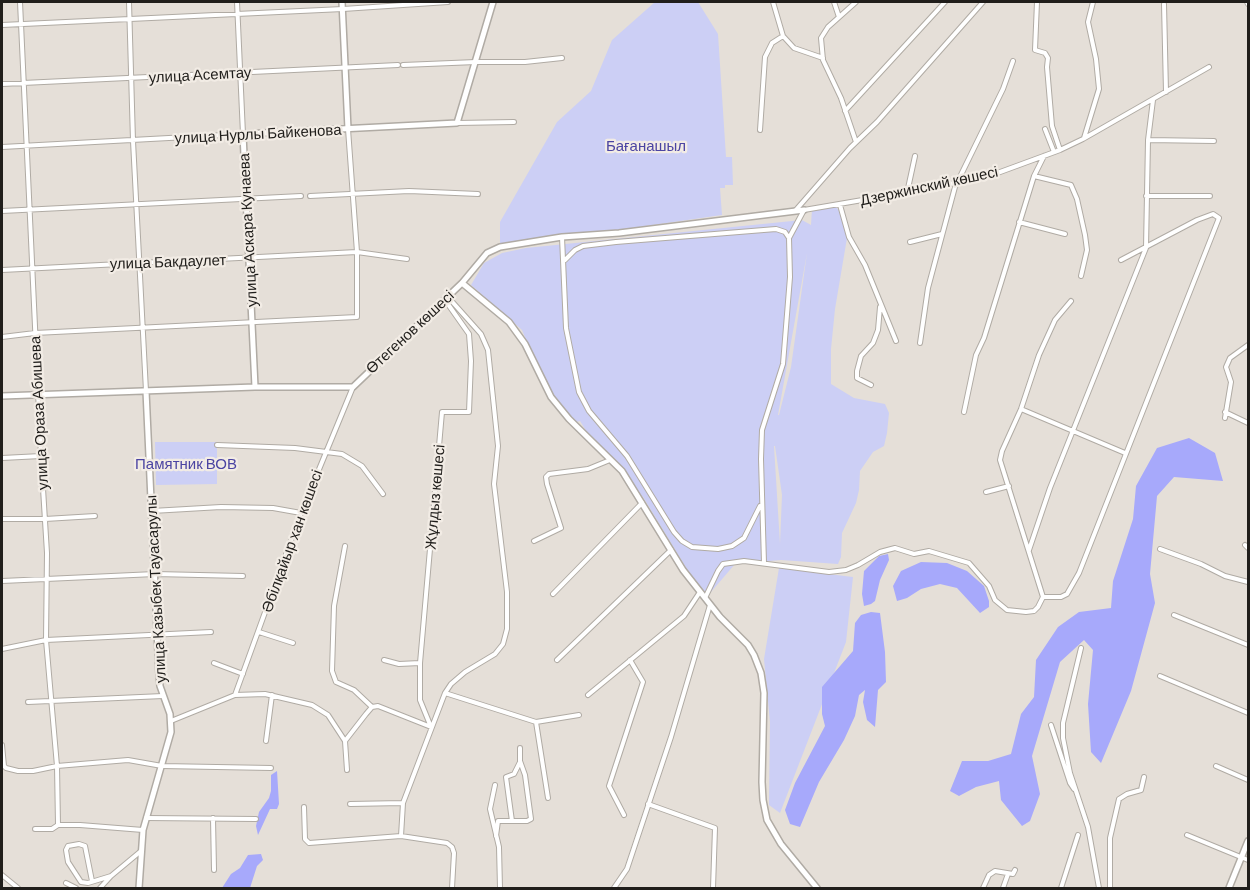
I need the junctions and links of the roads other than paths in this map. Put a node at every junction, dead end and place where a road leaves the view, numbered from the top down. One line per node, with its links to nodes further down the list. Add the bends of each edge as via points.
1 (20, 2): 19 (street, улица Ораза Абишева)
2 (129, 2): 18 (street, улица Казыбек Тауасарулы)
3 (237, 2): 16 (street, улица Аскара Кунаева)
4 (342, 2): 15 (street)
5 (448, 2): 15 (street)
6 (494, 2): 25 (street)
7 (773, 2): 21 (street)
8 (834, 2): 17 (street)
9 (856, 2): 17 (street)
10 (945, 2): 34 (street)
11 (983, 2): 45 (street)
12 (1037, 2): 48 (street, via 1035,50 1048,56 1052,126)
13 (1093, 2): 41 (street, via 1088,22 1099,89)
14 (1164, 4): 32 (street)
15 (343, 9): 16 (street); 27 (street)
16 (238, 13): 18 (street); 28 (street, улица Аскара Кунаева)
17 (839, 17): 23 (street, via 821,38)
18 (130, 18): 19 (street); 29 (street, улица Казыбек Тауасарулы)
19 (21, 24): 20 (street); 30 (street, улица Ораза Абишева)
20 (2, 25)
21 (783, 36): 23 (street, via 794,48); 39 (street, via 767,49)
22 (562, 58): 25 (street, улица Асемтау)
23 (823, 58): 34 (street)
24 (1013, 61): 53 (street)
25 (476, 62): 27 (street, улица Асемтау); 36 (street)
26 (1209, 67): 32 (street, Дзержинский көшесі)
27 (345, 68): 28 (street, улица Асемтау); 37 (street)
28 (241, 73): 29 (street, улица Асемтау); 40 (street, улица Аскара Кунаева)
29 (132, 79): 30 (street, улица Асемтау); 43 (street, улица Казыбек Тауасарулы)
30 (23, 83): 31 (street, улица Асемтау); 46 (street, улица Ораза Абишева)
31 (2, 84)
32 (1166, 92): 33 (street, Дзержинский көшесі)
33 (1154, 99): 41 (street, Дзержинский көшесі); 42 (street)
34 (845, 111): 45 (street)
35 (514, 122): 36 (street, улица Нурлы Байкенова)
36 (457, 123): 37 (street, улица Нурлы Байкенова)
37 (348, 129): 40 (street, улица Нурлы Байкенова); 56 (street)
38 (1045, 129): 49 (street)
39 (760, 130)
40 (243, 134): 43 (street, улица Нурлы Байкенова); 61 (street, улица Аскара Кунаева)
41 (1083, 139): 48 (street, Дзержинский көшесі)
42 (1148, 140): 44 (street); 59 (street)
43 (133, 141): 46 (street, улица Нурлы Байкенова); 62 (street, улица Казыбек Тауасарулы)
44 (1214, 141)
45 (856, 142): 67 (street)
46 (26, 146): 47 (street, улица Нурлы Байкенова); 64 (street, улица Ораза Абишева)
47 (2, 147)
48 (1060, 150): 49 (street, Дзержинский көшесі)
49 (1054, 152): 51 (street, Дзержинский көшесі)
50 (915, 156): 54 (street)
51 (1044, 156): 52 (street); 53 (street, Дзержинский көшесі)
52 (1034, 176): 68 (street); 83 (street, via 1071,185 1087,250)
53 (958, 183): 54 (street, Дзержинский көшесі); 69 (street)
54 (907, 193): 63 (street, Дзержинский көшесі)
55 (478, 194): 56 (street, via 409,191)
56 (353, 195): 58 (street); 75 (street)
57 (301, 196): 61 (street)
58 (310, 196)
59 (1146, 196): 60 (street); 74 (street)
60 (1210, 196)
61 (247, 199): 62 (street); 76 (street, улица Аскара Кунаева)
62 (138, 205): 64 (street); 80 (street, улица Казыбек Тауасарулы)
63 (840, 205): 65 (street, Дзержинский көшесі); 87 (street, via 849,237 865,265)
64 (30, 209): 66 (street); 81 (street, улица Ораза Абишева)
65 (804, 210): 67 (street, Өтегенов көшесі); 72 (street)
66 (2, 211)
67 (795, 211): 71 (street, Өтегенов көшесі)
68 (1019, 222): 70 (street); 102 (street, via 976,355)
69 (942, 233): 73 (street); 93 (street)
70 (1065, 234)
71 (562, 237): 78 (street); 84 (street, Өтегенов көшесі, via 493,250)
72 (789, 238): 78 (street, via 776,229 616,242 583,246); 117 (street, via 783,364 762,430)
73 (910, 242)
74 (1146, 248): 79 (street); 106 (street); 109 (street, via 1209,215 1219,218)
75 (357, 252): 76 (street, улица Бакдаулет); 77 (street, улица Бакдаулет); 88 (street, via 357,317)
76 (250, 259): 80 (street, улица Бакдаулет); 88 (street, улица Аскара Кунаева)
77 (406, 259)
78 (564, 260): 117 (street, via 566,327 579,392 589,411 627,456 674,532 692,547 732,546 744,538)
79 (1122, 260)
80 (141, 263): 81 (street, улица Бакдаулет); 89 (street, улица Казыбек Тауасарулы)
81 (32, 267): 82 (street, улица Бакдаулет); 90 (street, улица Ораза Абишева)
82 (2, 270)
83 (1081, 276)
84 (462, 283): 85 (street, Өтегенов көшесі); 112 (street, via 509,322 525,344 551,397)
85 (446, 298): 97 (street, Өтегенов көшесі); 152 (street, Жұлдыз көшесі, via 469,334 469,412 442,412); 155 (street, via 481,334 488,350 498,446 494,484 508,618 503,644 495,654 465,672)
86 (1071, 302): 101 (street, via 1055,320)
87 (880, 306): 92 (street); 95 (street, via 878,330 861,356 857,371 857,378)
88 (253, 322): 89 (street); 96 (street, улица Аскара Кунаева)
89 (144, 327): 90 (street); 98 (street, улица Казыбек Тауасарулы)
90 (35, 333): 91 (street); 99 (street, улица Ораза Абишева)
91 (2, 337)
92 (896, 341)
93 (920, 343)
94 (1248, 345): 103 (street, via 1227,362 1231,382)
95 (871, 386)
96 (255, 387): 97 (street); 98 (street)
97 (353, 387): 108 (street, Әбілқайыр хан көшесі)
98 (146, 391): 99 (street); 118 (street, улица Казыбек Тауасарулы)
99 (38, 394): 100 (street); 110 (street, улица Ораза Абишева)
100 (2, 396)
101 (1021, 409): 106 (street); 113 (street, via 1000,460)
102 (964, 412)
103 (1226, 412): 104 (street); 105 (street)
104 (1225, 418)
105 (1248, 423)
106 (1073, 432): 109 (street); 127 (street)
107 (217, 445): 108 (street)
108 (326, 452): 115 (street, via 342,454 362,466); 119 (street, Әбілқайыр хан көшесі)
109 (1125, 453): 136 (street, via 1071,589 1061,597)
110 (40, 456): 111 (street); 122 (street, улица Ораза Абишева)
111 (2, 458)
112 (610, 459): 116 (street); 123 (street, via 588,469 546,477 561,528)
113 (1009, 486): 114 (street); 127 (street)
114 (986, 492)
115 (383, 494)
116 (643, 503): 126 (street); 135 (street)
117 (762, 503): 128 (street)
118 (152, 511): 119 (street, via 221,507); 129 (street, улица Казыбек Тауасарулы)
119 (301, 513): 141 (street, Әбілқайыр хан көшесі)
120 (95, 516): 122 (street)
121 (2, 519): 122 (street)
122 (45, 519): 131 (street, улица Ораза Абишева)
123 (534, 541)
124 (345, 546): 162 (street, via 334,606 332,670 336,682 354,690)
125 (1160, 549): 133 (street)
126 (671, 550): 134 (street); 149 (street)
127 (1029, 550): 136 (street)
128 (764, 563): 136 (street, via 829,572 846,570 895,548 914,554 929,551 969,563 995,600 1007,610 1034,611); 137 (street, via 723,564)
129 (154, 574): 130 (street); 131 (street); 142 (street, улица Казыбек Тауасарулы)
130 (243, 576)
131 (47, 579): 132 (street); 143 (street, улица Ораза Абишева)
132 (2, 581)
133 (1248, 582)
134 (700, 592): 137 (street); 150 (street, via 684,616)
135 (553, 594)
136 (1043, 597)
137 (705, 599): 138 (street)
138 (710, 605): 186 (street); 219 (street, via 748,645 757,661 764,700 762,782 767,819 781,844)
139 (1174, 615): 145 (street)
140 (211, 632): 142 (street)
141 (259, 632): 144 (street); 153 (street, Әбілқайыр хан көшесі)
142 (157, 634): 143 (street); 159 (street, улица Казыбек Тауасарулы)
143 (46, 640): 147 (street); 161 (street, улица Ораза Абишева)
144 (293, 643)
145 (1248, 645)
146 (1081, 648): 182 (street, via 1063,723)
147 (2, 649)
148 (384, 660): 152 (street)
149 (557, 660)
150 (630, 660): 158 (street); 188 (street, via 643,682 609,786)
151 (214, 663): 153 (street)
152 (420, 663): 168 (street, Жұлдыз көшесі, via 420,699)
153 (243, 674): 156 (street, Әбілқайыр хан көшесі)
154 (1160, 676): 163 (street)
155 (446, 693): 166 (street); 168 (street)
156 (235, 695): 157 (street); 165 (street)
157 (272, 695): 169 (street); 170 (street, via 321,709)
158 (588, 695)
159 (163, 696): 161 (street); 165 (street, улица Казыбек Тауасарулы)
160 (28, 702): 161 (street)
161 (51, 702): 174 (street, улица Ораза Абишева)
162 (372, 707): 168 (street, via 384,707); 170 (street)
163 (1248, 713)
164 (579, 715): 166 (street)
165 (171, 721): 175 (street, улица Казыбек Тауасарулы)
166 (536, 722): 183 (street)
167 (1051, 725): 182 (street, via 1070,783)
168 (432, 728): 184 (street)
169 (266, 741)
170 (345, 741): 178 (street)
171 (2, 745): 174 (street, via 6,768 26,772)
172 (520, 748): 173 (street)
173 (520, 761): 192 (street, via 514,774 506,777); 192 (street, via 531,819)
174 (57, 766): 175 (street, via 128,760); 193 (street, улица Ораза Абишева)
175 (162, 766): 177 (street); 189 (street, улица Казыбек Тауасарулы)
176 (1216, 766): 180 (street)
177 (271, 768)
178 (347, 770)
179 (1144, 777): 224 (street, via 1141,790 1119,799 1110,838)
180 (1248, 780)
181 (495, 785): 198 (street, via 490,809)
182 (1077, 792): 223 (street)
183 (549, 798)
184 (403, 803): 185 (street); 197 (street)
185 (350, 804)
186 (648, 804): 217 (street, via 627,869); 218 (street, via 713,827)
187 (304, 807): 197 (street, via 305,840 309,843)
188 (624, 814)
189 (146, 818): 190 (street); 195 (street, улица Казыбек Тауасарулы)
190 (213, 818): 191 (street); 204 (street)
191 (256, 819)
192 (512, 821): 198 (street, via 497,822)
193 (58, 825): 194 (street, via 54,829); 195 (street)
194 (36, 829)
195 (143, 830): 201 (street, улица Казыбек Тауасарулы)
196 (1187, 835): 202 (street)
197 (401, 836): 215 (street, via 452,847)
198 (496, 836): 216 (street)
199 (1078, 836): 222 (street)
200 (1248, 841): 202 (street)
201 (142, 851): 208 (street); 214 (street, улица Казыбек Тауасарулы)
202 (1242, 857): 203 (street); 225 (street)
203 (1248, 860)
204 (214, 870)
205 (1015, 870): 206 (street)
206 (1008, 874): 220 (street, via 989,875); 221 (street)
207 (2, 875): 211 (street)
208 (111, 876): 209 (street); 213 (street)
209 (92, 881): 209 (street, via 85,846 68,846 70,867 81,882)
210 (66, 883): 212 (street)
211 (18, 888)
212 (76, 888)
213 (100, 888)
214 (139, 888)
215 (452, 888)
216 (500, 888)
217 (614, 888)
218 (713, 888)
219 (817, 888)
220 (983, 888)
221 (1003, 888)
222 (1061, 888)
223 (1099, 888)
224 (1110, 888)
225 (1229, 888)

